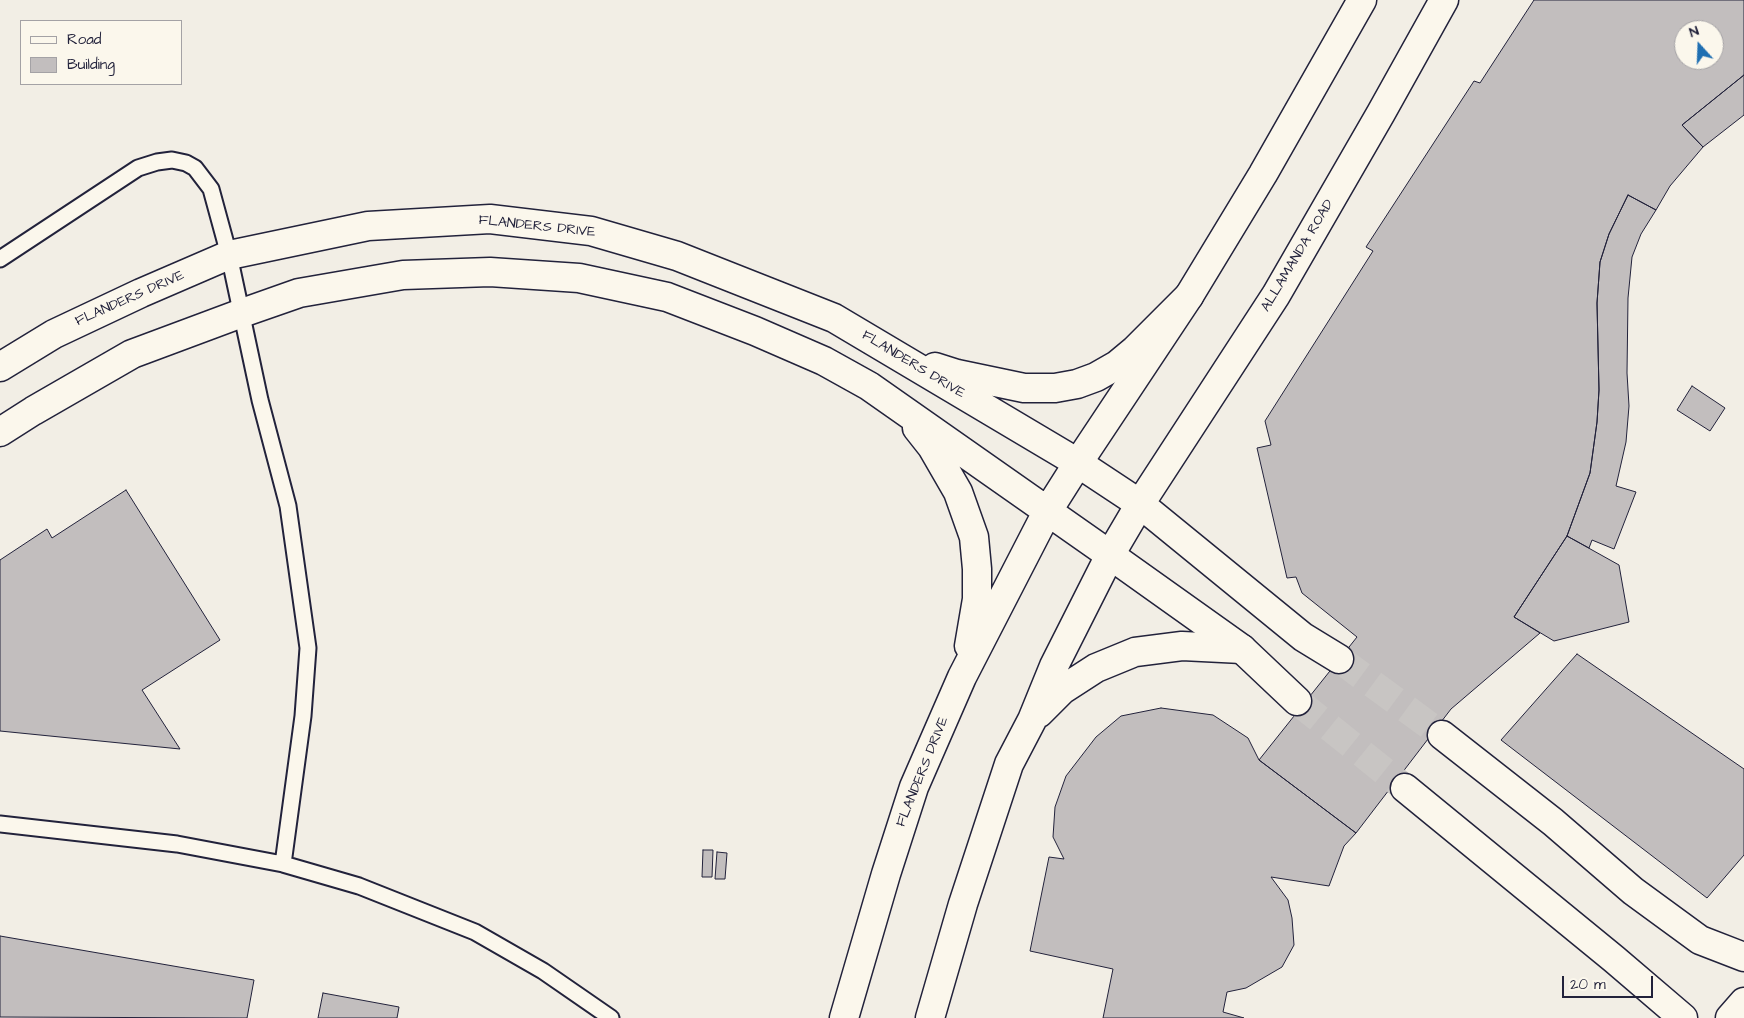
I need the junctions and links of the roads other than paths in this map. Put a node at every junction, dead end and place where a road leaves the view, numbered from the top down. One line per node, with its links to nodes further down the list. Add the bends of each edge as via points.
1 (1362, 0): 5 (street)
2 (1444, 0): 12 (street, ALLAMANDA ROAD, via 1276,295)
3 (229, 256): 4 (lane, via 211,190 195,168 172,160 138,168); 6 (lane); 7 (street, FLANDERS DRIVE, via 368,226 490,219 591,231 677,256 771,292 834,318); 8 (street, FLANDERS DRIVE, via 54,334)
4 (0, 259)
5 (1189, 296): 7 (street, via 1117,365 1077,384 1024,388 957,374); 11 (street)
6 (242, 313): 9 (street, via 299,293 404,275 490,272 579,278 667,297 755,331 824,361 870,386); 10 (street, via 132,354); 23 (lane, via 260,400 288,506 308,648 304,716)
7 (900, 357): 11 (street, FLANDERS DRIVE)
8 (0, 367)
9 (902, 409): 13 (street); 17 (street, via 932,447 958,492 974,537 976,599)
10 (0, 432)
11 (1078, 463): 12 (street, FLANDERS DRIVE); 13 (street, FLANDERS DRIVE)
12 (1140, 504): 14 (street); 16 (street, FLANDERS DRIVE, via 1303,637)
13 (1047, 512): 14 (street); 17 (street, FLANDERS DRIVE)
14 (1110, 555): 15 (street); 19 (street, via 1054,666)
15 (1242, 649): 18 (street); 19 (street, via 1182,646 1135,652 1096,668 1062,690)
16 (1339, 659)
17 (962, 677): 28 (street, FLANDERS DRIVE, via 914,787)
18 (1297, 701)
19 (1032, 720): 29 (street, via 1009,764 962,904)
20 (1442, 735): 24 (street, via 1553,822 1633,891 1700,940)
21 (1405, 788): 30 (street)
22 (0, 824): 23 (lane, via 177,844)
23 (283, 864): 26 (lane, via 359,886 475,932 543,972)
24 (1744, 957)
25 (1744, 1002): 31 (street)
26 (592, 1012): 27 (lane)
27 (611, 1018)
28 (844, 1018)
29 (930, 1018)
30 (1683, 1018)
31 (1730, 1018)

